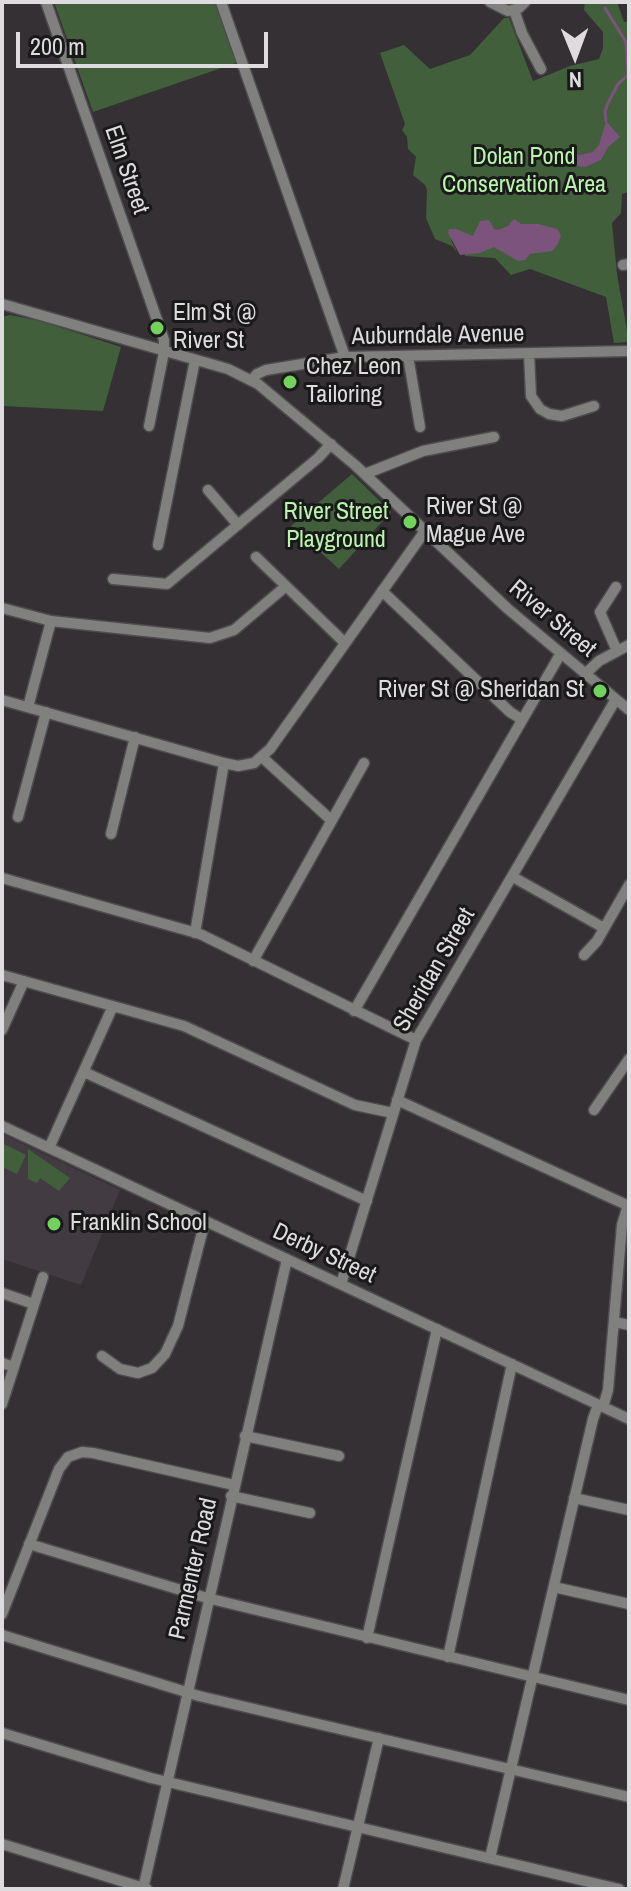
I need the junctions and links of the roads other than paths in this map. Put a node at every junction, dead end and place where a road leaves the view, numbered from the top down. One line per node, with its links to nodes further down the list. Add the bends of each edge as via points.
1 (46, 2): 9 (street, Elm Street, via 162,333)
2 (221, 2): 12 (street)
3 (490, 2): 5 (street)
4 (525, 2): 5 (street)
5 (514, 10): 6 (street)
6 (541, 69)
7 (2, 304): 9 (street, River Street)
8 (629, 351): 10 (street, Auburndale Avenue)
9 (164, 352): 13 (street, River Street); 16 (street)
10 (529, 354): 11 (street, Auburndale Avenue); 15 (street, via 531,393 538,407 558,416)
11 (408, 356): 12 (street, Auburndale Avenue); 17 (street)
12 (345, 357): 14 (street, Auburndale Avenue, via 269,369)
13 (195, 360): 14 (street, River Street); 24 (street)
14 (252, 380): 19 (street, River Street)
15 (594, 406)
16 (149, 426)
17 (420, 427)
18 (494, 437): 20 (street, via 423,451)
19 (331, 444): 20 (street, River Street); 22 (street)
20 (365, 474): 23 (street, River Street)
21 (208, 490): 22 (street)
22 (238, 525): 26 (street, via 167,584)
23 (425, 531): 29 (street); 35 (street, River Street)
24 (158, 545)
25 (256, 557): 27 (street)
26 (113, 579)
27 (285, 587): 31 (street, via 238,628 214,638); 32 (street)
28 (616, 587): 34 (street, via 600,612)
29 (382, 591): 32 (street); 42 (street)
30 (2, 608): 31 (street)
31 (51, 621): 39 (street)
32 (345, 643): 44 (street)
33 (629, 645): 34 (street)
34 (617, 651): 36 (street)
35 (561, 653): 36 (street, River Street); 42 (street)
36 (585, 674): 37 (street, River Street)
37 (616, 699): 40 (street, River Street); 50 (street, Sheridan Street)
38 (2, 700): 39 (street)
39 (28, 707): 41 (street)
40 (629, 710)
41 (46, 712): 43 (street); 47 (street)
42 (521, 719): 60 (street)
43 (135, 737): 45 (street); 49 (street)
44 (263, 758): 45 (street, via 246,766); 48 (street)
45 (224, 763): 54 (street)
46 (364, 763): 48 (street)
47 (18, 817)
48 (331, 820): 56 (street)
49 (111, 834)
50 (513, 877): 53 (street); 62 (street, Sheridan Street)
51 (2, 878): 54 (street)
52 (629, 885): 53 (street)
53 (604, 928): 55 (street)
54 (195, 933): 56 (street)
55 (584, 955)
56 (253, 961): 60 (street)
57 (2, 975): 58 (street)
58 (24, 981): 59 (street); 61 (street)
59 (113, 1006): 64 (street); 67 (street, via 184,1026 361,1107)
60 (354, 1011): 62 (street)
61 (2, 1030)
62 (416, 1040): 65 (street, Sheridan Street)
63 (629, 1059): 66 (street)
64 (84, 1072): 69 (street); 70 (street)
65 (397, 1100): 67 (street, Sheridan Street); 71 (street)
66 (594, 1110)
67 (393, 1113): 70 (street, Sheridan Street)
68 (2, 1126): 69 (street, Derby Street)
69 (49, 1148): 72 (street, Derby Street)
70 (367, 1201): 75 (street, Sheridan Street)
71 (628, 1206): 78 (street)
72 (205, 1221): 73 (street, Derby Street); 81 (street, via 176,1333 165,1354 138,1373 120,1369)
73 (287, 1259): 75 (street, Derby Street); 88 (street, Parmenter Road)
74 (43, 1277): 77 (street)
75 (341, 1284): 80 (street, Derby Street)
76 (2, 1293): 77 (street)
77 (34, 1304): 84 (street)
78 (614, 1322): 79 (street); 86 (street, via 608,1390)
79 (629, 1325)
80 (437, 1329): 83 (street, Derby Street); 100 (street)
81 (102, 1356)
82 (2, 1363): 84 (street)
83 (512, 1364): 86 (street, Derby Street); 101 (street)
84 (14, 1367): 85 (street)
85 (2, 1404)
86 (601, 1406): 87 (street, Derby Street); 91 (street)
87 (629, 1419)
88 (245, 1436): 89 (street); 90 (street, Parmenter Road)
89 (339, 1456)
90 (233, 1490): 93 (street); 94 (street, via 77,1453 61,1464); 96 (street, Parmenter Road)
91 (574, 1498): 92 (street); 95 (street)
92 (629, 1510)
93 (310, 1513)
94 (29, 1544): 96 (street); 98 (street)
95 (554, 1587): 97 (street); 102 (street)
96 (207, 1598): 100 (street); 103 (street, Parmenter Road)
97 (629, 1604)
98 (2, 1614)
99 (2, 1635): 103 (street)
100 (367, 1638): 101 (street)
101 (448, 1657): 102 (street)
102 (533, 1677): 104 (street); 107 (street)
103 (187, 1693): 106 (street); 108 (street, Parmenter Road)
104 (629, 1700)
105 (2, 1733): 108 (street)
106 (379, 1738): 107 (street); 110 (street)
107 (511, 1769): 109 (street); 112 (street)
108 (167, 1782): 110 (street); 113 (street, Parmenter Road)
109 (629, 1797)
110 (357, 1827): 112 (street); 114 (street)
111 (2, 1844): 113 (street)
112 (490, 1858): 115 (street)
113 (145, 1889)
114 (343, 1889)
115 (619, 1889)

